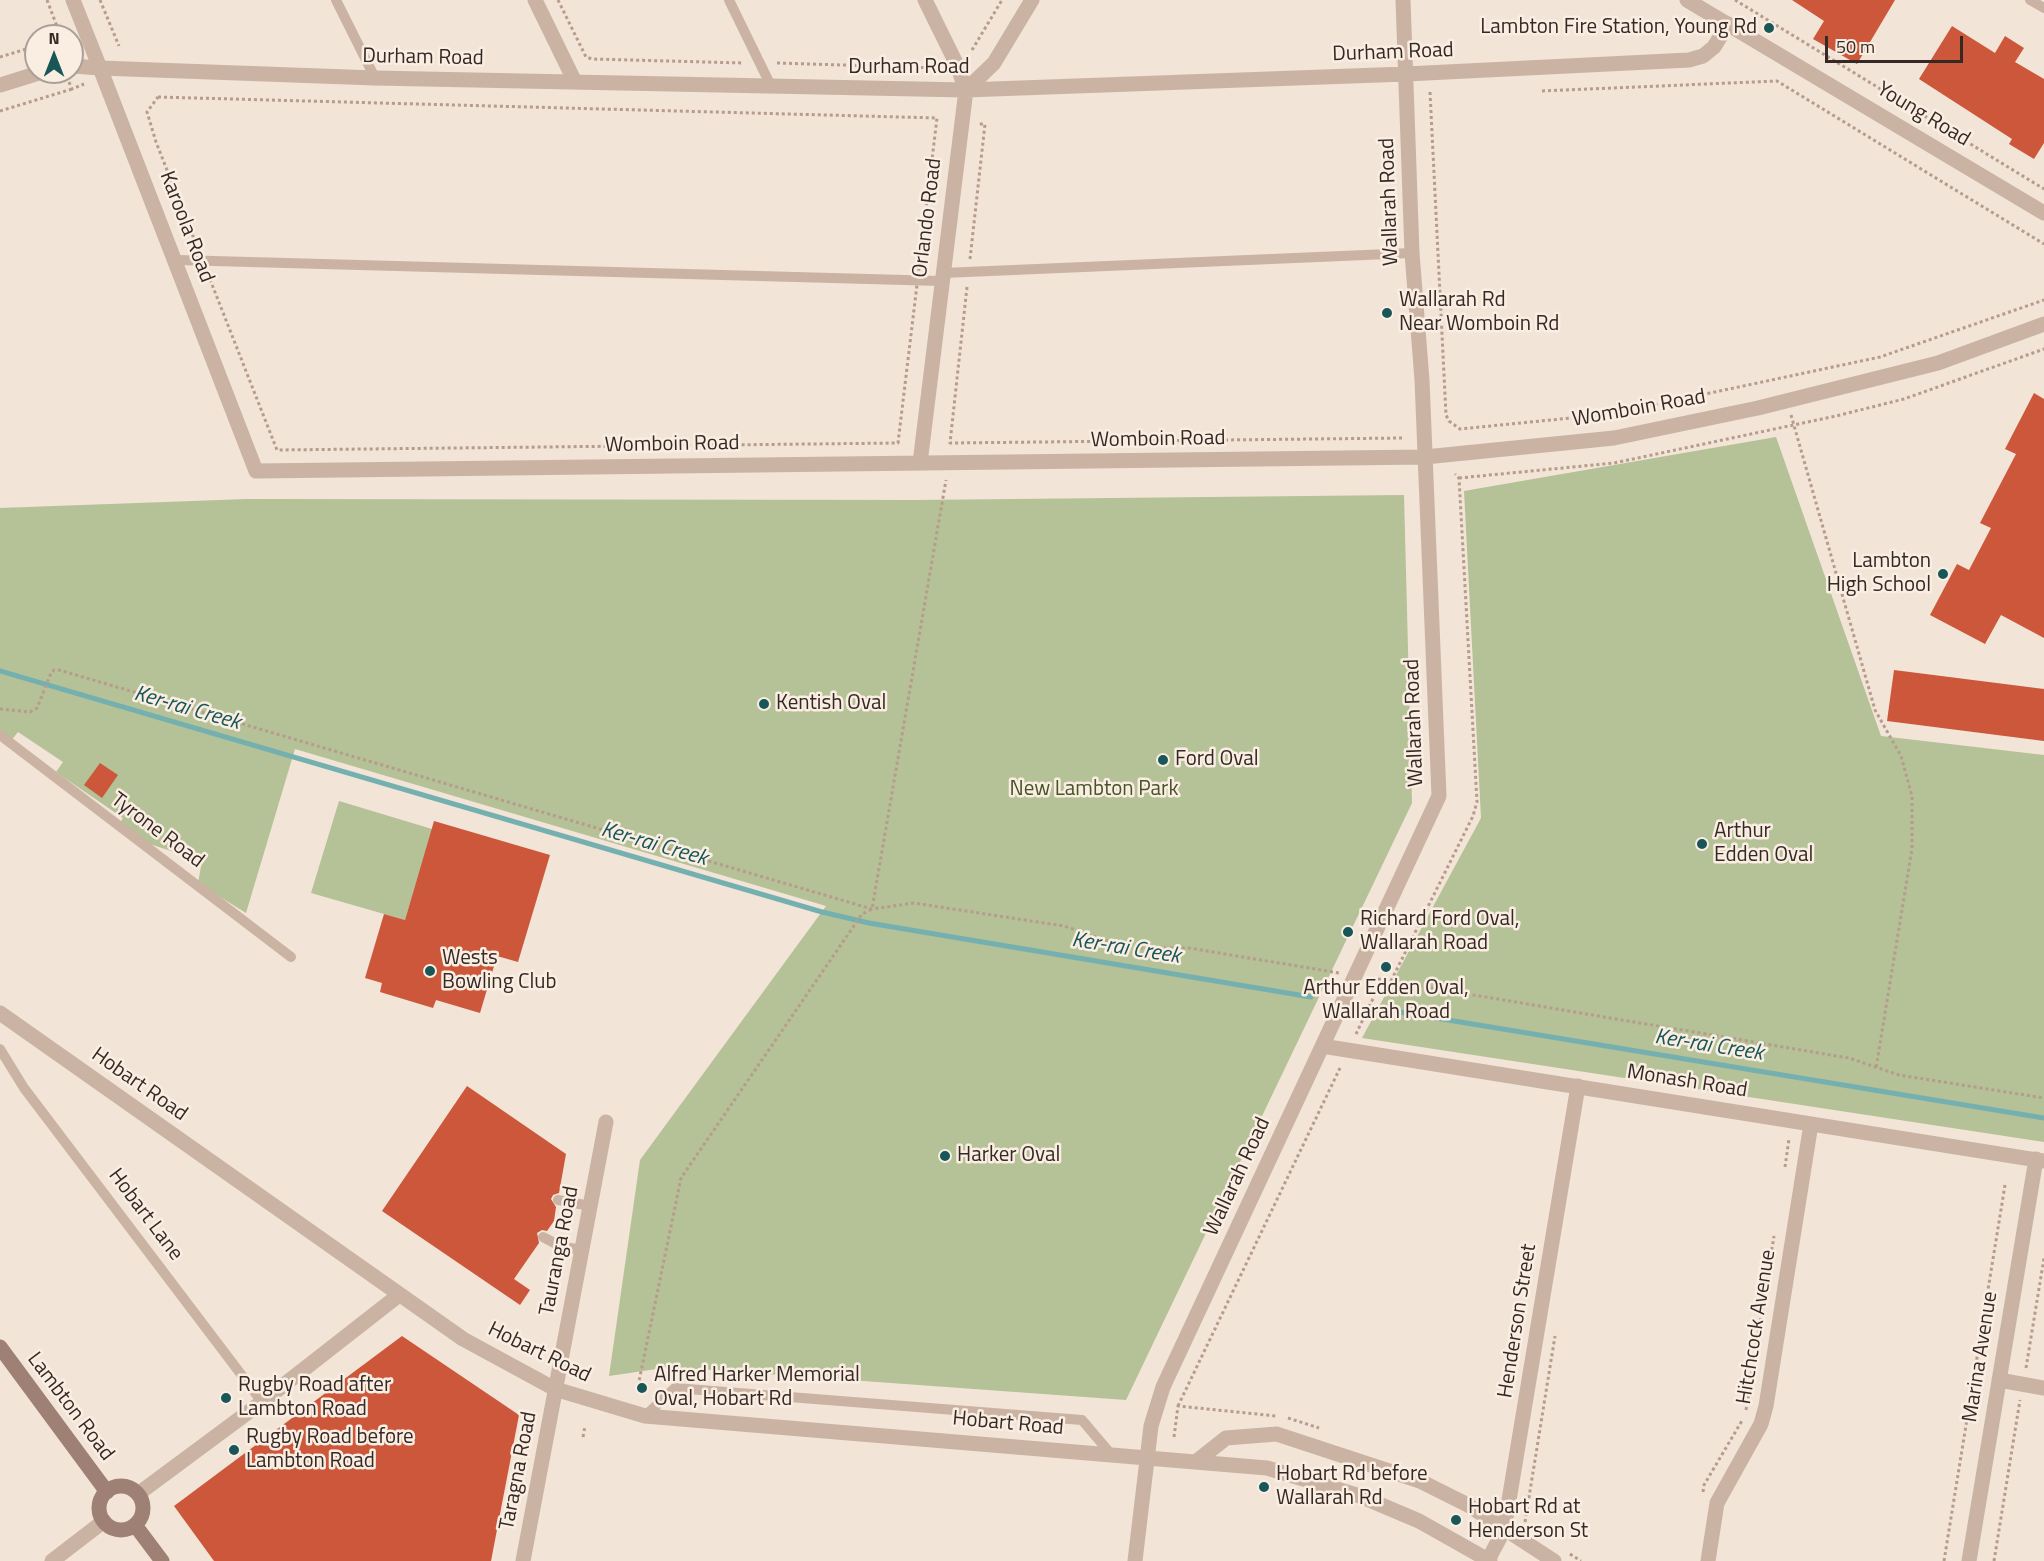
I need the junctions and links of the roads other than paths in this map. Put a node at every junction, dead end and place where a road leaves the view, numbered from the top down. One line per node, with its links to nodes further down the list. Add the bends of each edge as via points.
1 (73, 0): 12 (street, Karoola Road)
2 (336, 0): 16 (lane)
3 (535, 0): 17 (street)
4 (729, 0): 19 (lane)
5 (925, 0): 20 (street)
6 (1032, 0): 20 (street, via 994,63)
7 (1403, 0): 14 (street, Wallarah Road)
8 (1687, 0): 11 (street, Young Road)
9 (2030, 0): 10 (lane)
10 (2044, 8)
11 (1728, 24): 14 (street, Durham Road, via 1714,47 1689,60); 21 (street, Young Road)
12 (100, 68): 13 (street, Durham Road); 16 (street, Durham Road); 23 (street, Karoola Road)
13 (84, 71)
14 (1407, 74): 20 (street, Durham Road); 22 (street, Wallarah Road)
15 (24, 78): 18 (street)
16 (375, 78): 17 (street, Durham Road)
17 (575, 82): 19 (street, Durham Road)
18 (0, 85)
19 (772, 87): 20 (street, Durham Road)
20 (966, 90): 24 (street, Orlando Road)
21 (2044, 213)
22 (1412, 253): 24 (lane, via 969,272); 26 (street, Wallarah Road)
23 (177, 260): 24 (lane); 28 (street, Karoola Road)
24 (942, 277): 27 (street, Orlando Road)
25 (2044, 324): 26 (street, Womboin Road, via 1938,363 1787,402 1614,438)
26 (1425, 457): 27 (street, Womboin Road); 32 (street, Wallarah Road, via 1439,796)
27 (920, 463): 28 (street, Womboin Road)
28 (256, 471)
29 (0, 735): 30 (lane, Tyrone Road)
30 (291, 957)
31 (2, 1020): 42 (street, Hobart Road)
32 (1322, 1046): 34 (street, Monash Road); 50 (street, Wallarah Road, via 1163,1388 1153,1416)
33 (0, 1049): 47 (lane, Hobart Lane, via 24,1088)
34 (1578, 1086): 36 (street, Monash Road); 56 (street, Henderson Street)
35 (606, 1122): 39 (street, Tauranga Road)
36 (1811, 1124): 37 (street, Monash Road); 63 (street, Hitchcock Avenue, via 1766,1406 1761,1424 1716,1503)
37 (2040, 1160): 44 (street, Marina Avenue)
38 (558, 1200): 39 (lane)
39 (590, 1206): 41 (street, Tauranga Road)
40 (543, 1237): 41 (lane, via 560,1246)
41 (581, 1250): 46 (street, Tauranga Road)
42 (399, 1295): 46 (street, Hobart Road, via 463,1339); 47 (street)
43 (0, 1347): 52 (main road, Lambton Road)
44 (1999, 1380): 45 (street); 64 (street, Marina Avenue)
45 (2044, 1388)
46 (555, 1389): 48 (street, Hobart Road); 60 (street, Taragna Road)
47 (262, 1402): 53 (street)
48 (645, 1416): 49 (street, Hobart Road); 49 (lane, via 675,1388 1058,1418 1082,1420)
49 (1110, 1453): 50 (street, Hobart Road)
50 (1147, 1456): 51 (street, Hobart Road); 61 (street, Wallarah Road)
51 (1197, 1461): 56 (street, via 1226,1438 1277,1434 1420,1482 1468,1505); 57 (street, Hobart Road, via 1267,1468 1338,1488 1419,1521)
52 (107, 1492): 53 (main road, via 123,1486); 54 (main road, via 99,1506)
53 (138, 1494): 55 (main road, via 143,1510)
54 (104, 1521): 55 (main road, via 118,1530); 58 (street)
55 (135, 1525): 59 (main road)
56 (1504, 1530): 57 (street, Henderson Street); 62 (street)
57 (1489, 1560)
58 (52, 1561)
59 (162, 1561)
60 (523, 1561)
61 (1135, 1561)
62 (1554, 1561)
63 (1708, 1561)
64 (1969, 1561)

